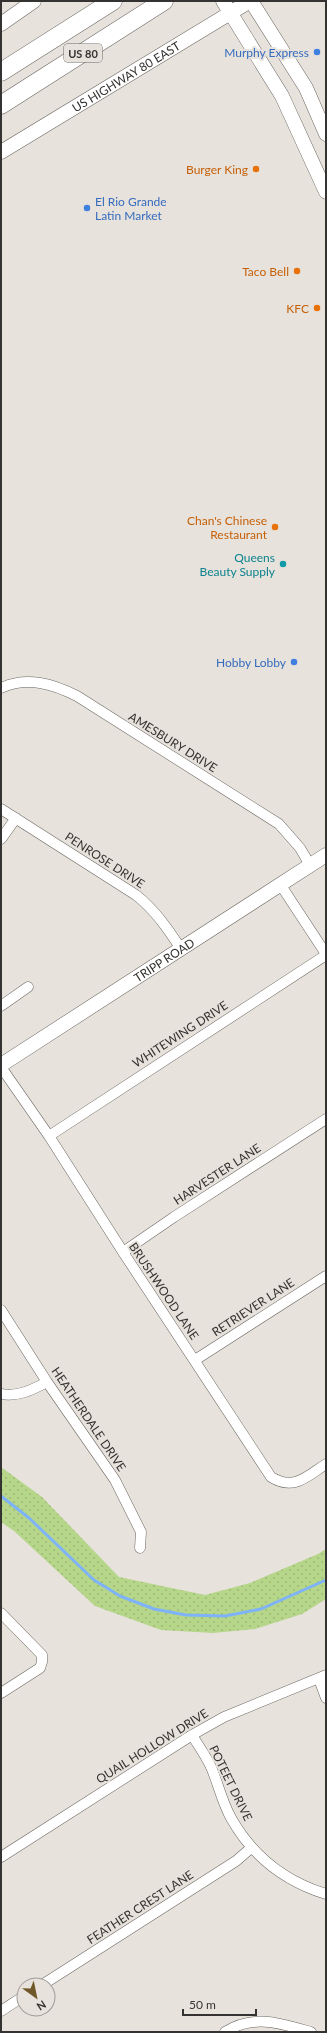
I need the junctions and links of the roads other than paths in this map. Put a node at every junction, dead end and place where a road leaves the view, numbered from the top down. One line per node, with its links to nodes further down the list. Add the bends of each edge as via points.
1 (34, 1): 7 (main road)
2 (114, 1): 8 (highway, US 80)
3 (164, 1): 9 (highway, US 80)
4 (223, 1): 6 (main road)
5 (250, 1): 6 (main road, US HIGHWAY 80 EAST); 10 (main road, via 306,88)
6 (230, 14): 11 (main road, US HIGHWAY 80 EAST); 12 (main road, via 282,96)
7 (1, 24)
8 (1, 72)
9 (1, 105)
10 (326, 134)
11 (1, 152)
12 (326, 192)
13 (1, 688): 18 (street, AMESBURY DRIVE, via 42,682 77,696 279,824)
14 (1, 808): 15 (street, PENROSE DRIVE)
15 (16, 818): 16 (street); 20 (street, PENROSE DRIVE, via 147,903)
16 (1, 839)
17 (326, 855): 18 (main road, TRIPP ROAD)
18 (310, 865): 19 (main road, TRIPP ROAD)
19 (280, 884): 20 (main road, TRIPP ROAD); 21 (street)
20 (181, 949): 24 (main road, TRIPP ROAD)
21 (326, 955): 26 (street, WHITEWING DRIVE)
22 (28, 987): 23 (street)
23 (1, 1006)
24 (1, 1066): 26 (street, BRUSHWOOD LANE)
25 (326, 1119): 27 (street, HARVESTER LANE, via 174,1216)
26 (49, 1136): 27 (street, BRUSHWOOD LANE)
27 (123, 1252): 30 (street, BRUSHWOOD LANE)
28 (326, 1276): 30 (street, RETRIEVER LANE)
29 (1, 1310): 31 (street, HEATHERDALE DRIVE)
30 (195, 1360): 33 (street, BRUSHWOOD LANE, via 271,1477 279,1482 296,1484)
31 (47, 1382): 32 (street, via 29,1392); 34 (street, HEATHERDALE DRIVE, via 115,1480 140,1532)
32 (1, 1394)
33 (326, 1464)
34 (140, 1548)
35 (1, 1613): 37 (street, via 42,1655 40,1668)
36 (322, 1677): 38 (street); 39 (street, QUAIL HOLLOW DRIVE, via 224,1717)
37 (1, 1692)
38 (326, 1698)
39 (192, 1735): 40 (street, POTEET DRIVE, via 210,1766 231,1817); 41 (street, QUAIL HOLLOW DRIVE)
40 (251, 1848): 42 (street, POTEET DRIVE, via 275,1869 303,1887); 43 (street, FEATHER CREST LANE, via 236,1861)
41 (1, 1857)
42 (326, 1894)
43 (55, 1977)
44 (16, 2001): 45 (street)
45 (1, 2011)
46 (225, 2032): 47 (street, via 248,2021 267,2021)
47 (311, 2032)

